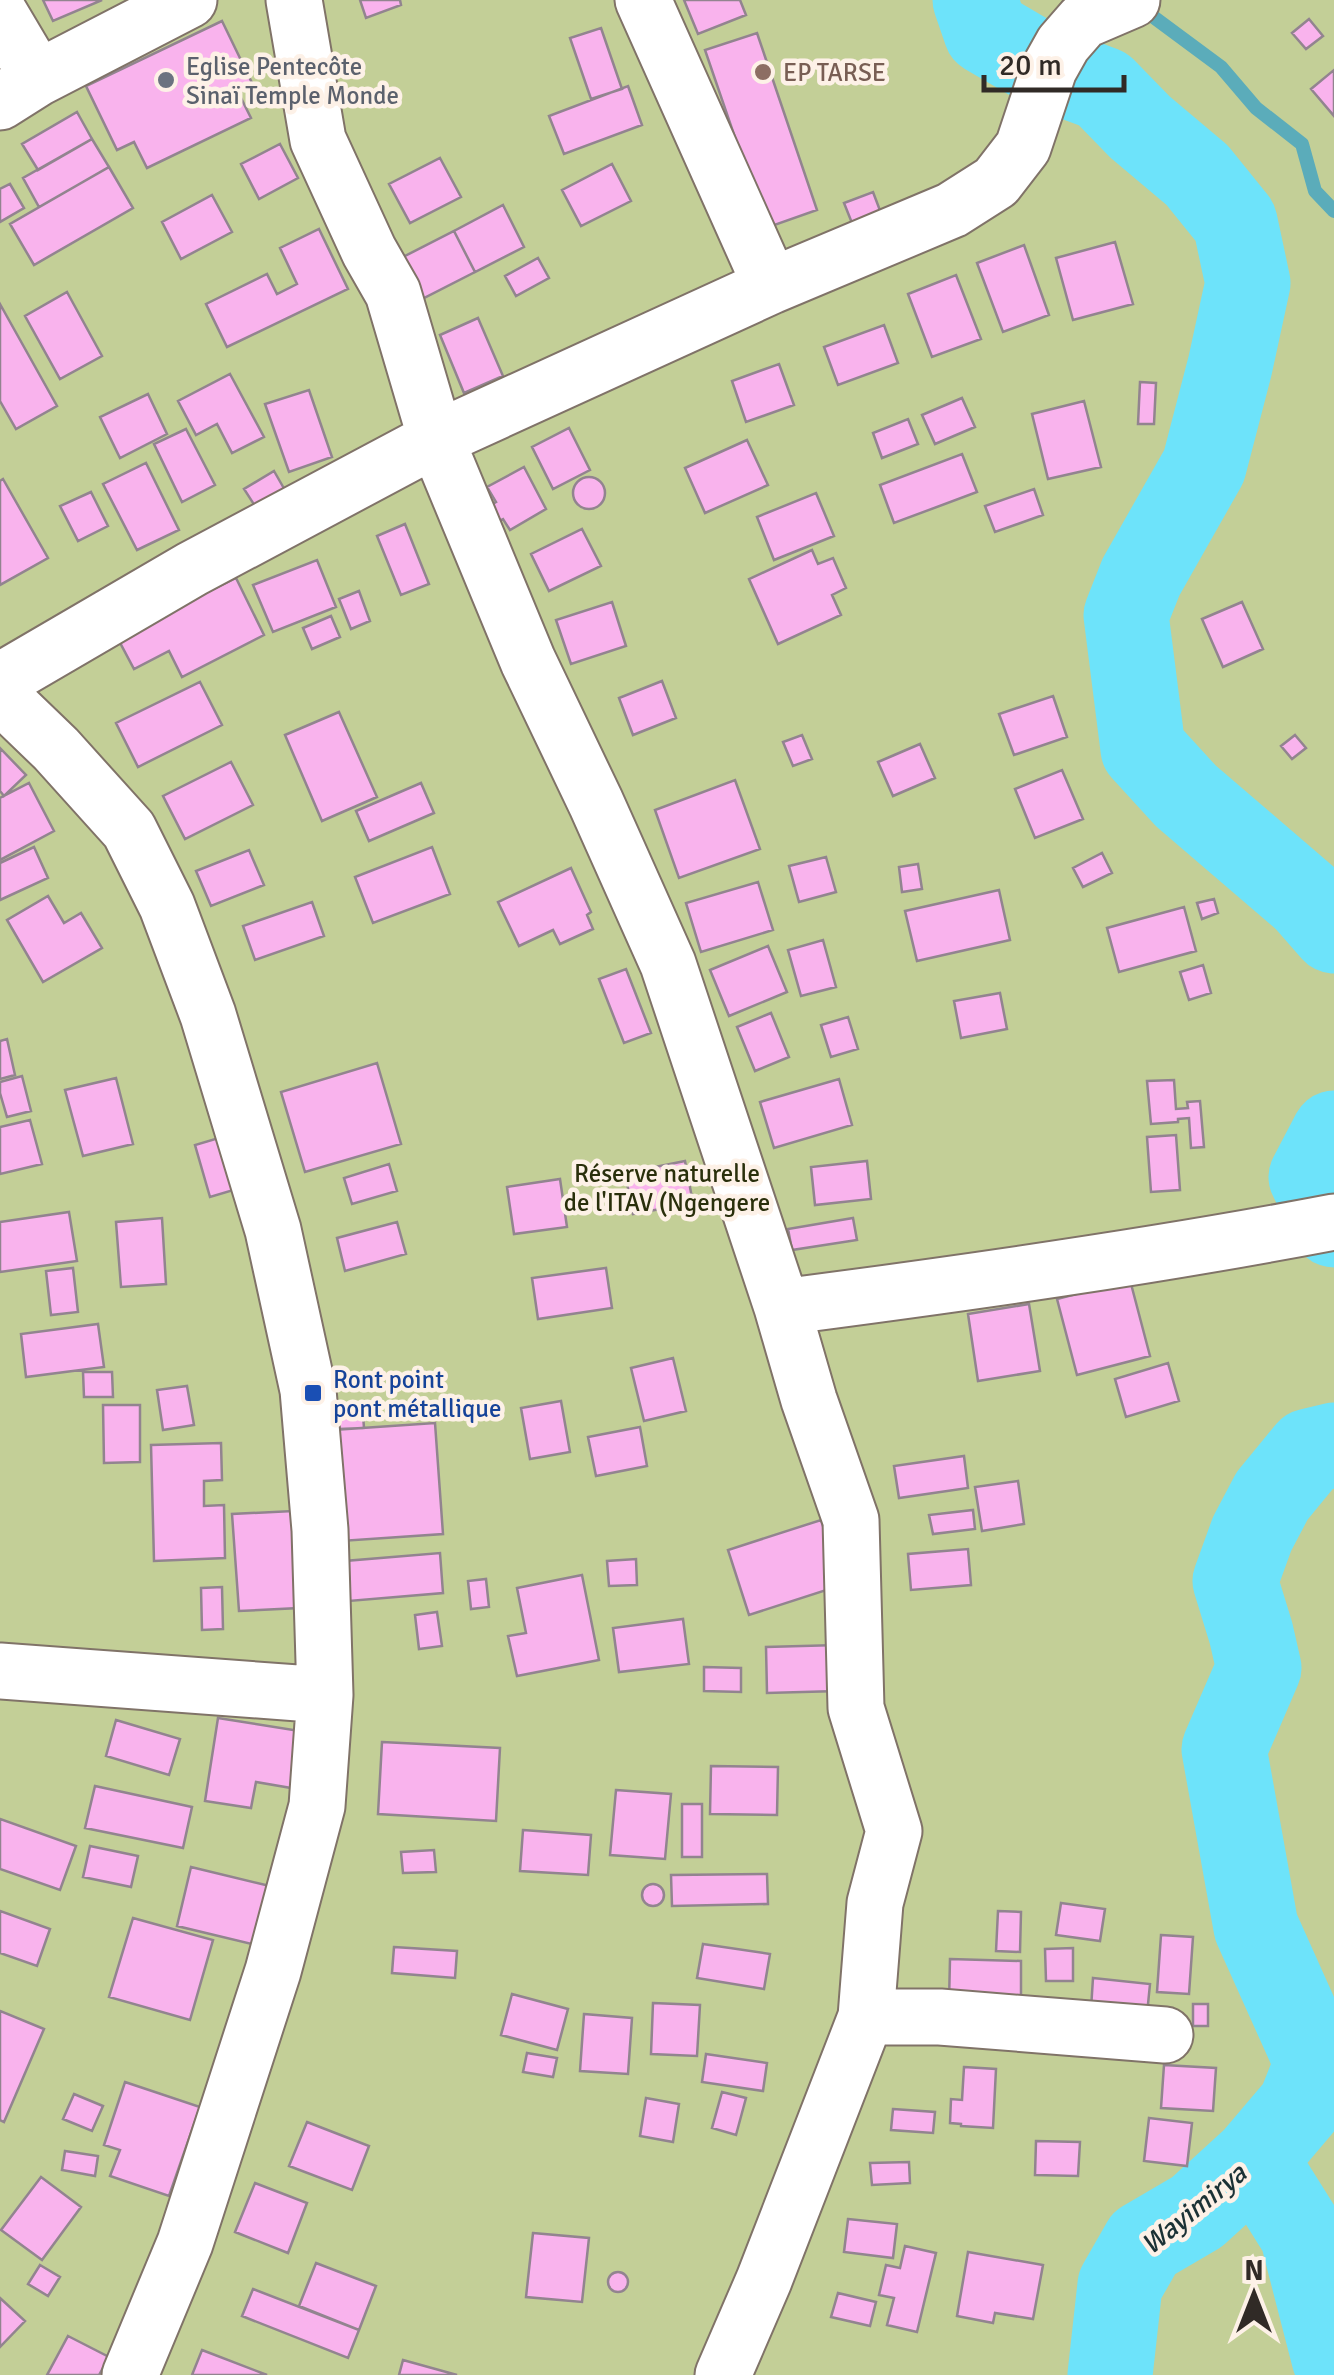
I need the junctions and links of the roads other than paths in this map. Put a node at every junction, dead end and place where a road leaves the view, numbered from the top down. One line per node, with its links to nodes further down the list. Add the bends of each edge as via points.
1 (190, 0): 6 (street)
2 (294, 0): 8 (street, via 318,140 393,293)
3 (643, 0): 7 (street)
4 (1132, 0): 7 (street, via 1083,21 1062,44 1023,148 996,182 952,210)
5 (0, 14): 6 (street)
6 (19, 90)
7 (771, 286): 8 (street)
8 (436, 439): 9 (street); 12 (street, via 528,661 668,964)
9 (0, 680)
10 (0, 694): 14 (street, via 129,830 208,1014 273,1230 308,1390)
11 (1334, 1222): 12 (street)
12 (782, 1307): 15 (street, via 851,1520 856,1708 894,1832 875,1902)
13 (0, 1671): 14 (street)
14 (325, 1695): 17 (street, via 316,1806 273,1972 185,2243)
15 (866, 2017): 16 (street); 18 (street)
16 (1164, 2035)
17 (130, 2375)
18 (723, 2375)

